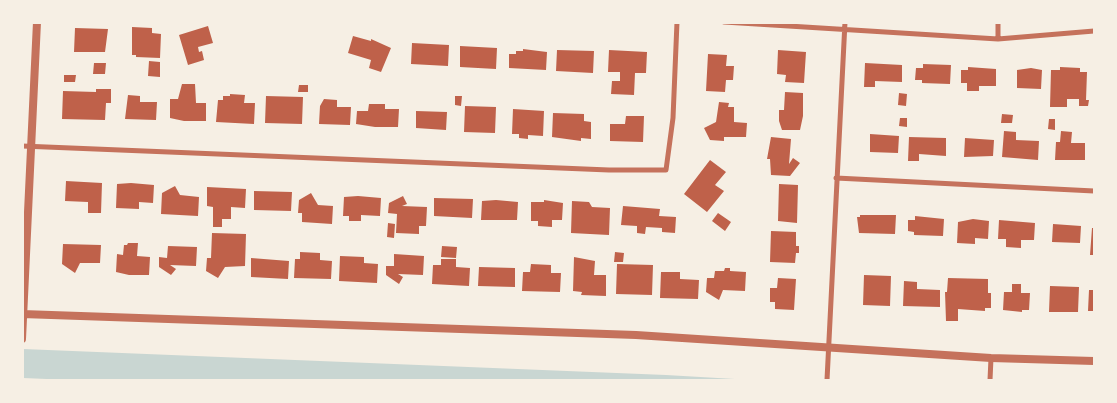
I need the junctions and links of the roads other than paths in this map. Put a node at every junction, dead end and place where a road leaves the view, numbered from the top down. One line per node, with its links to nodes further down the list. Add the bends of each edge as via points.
1 (37, 22): 10 (street)
2 (677, 22): 10 (street, via 673,118 666,170)
3 (724, 22): 6 (street)
4 (845, 22): 6 (street)
5 (998, 22): 8 (street)
6 (845, 31): 8 (street); 11 (street)
7 (1094, 31): 8 (street)
8 (998, 39)
9 (22, 146): 10 (street)
10 (33, 147): 13 (street)
11 (836, 178): 12 (street); 15 (street)
12 (1094, 191)
13 (23, 314): 14 (street); 15 (street, via 636,335)
14 (22, 339)
15 (829, 348): 16 (street); 18 (street)
16 (991, 358): 17 (street); 19 (street)
17 (1094, 361)
18 (827, 380)
19 (990, 380)

